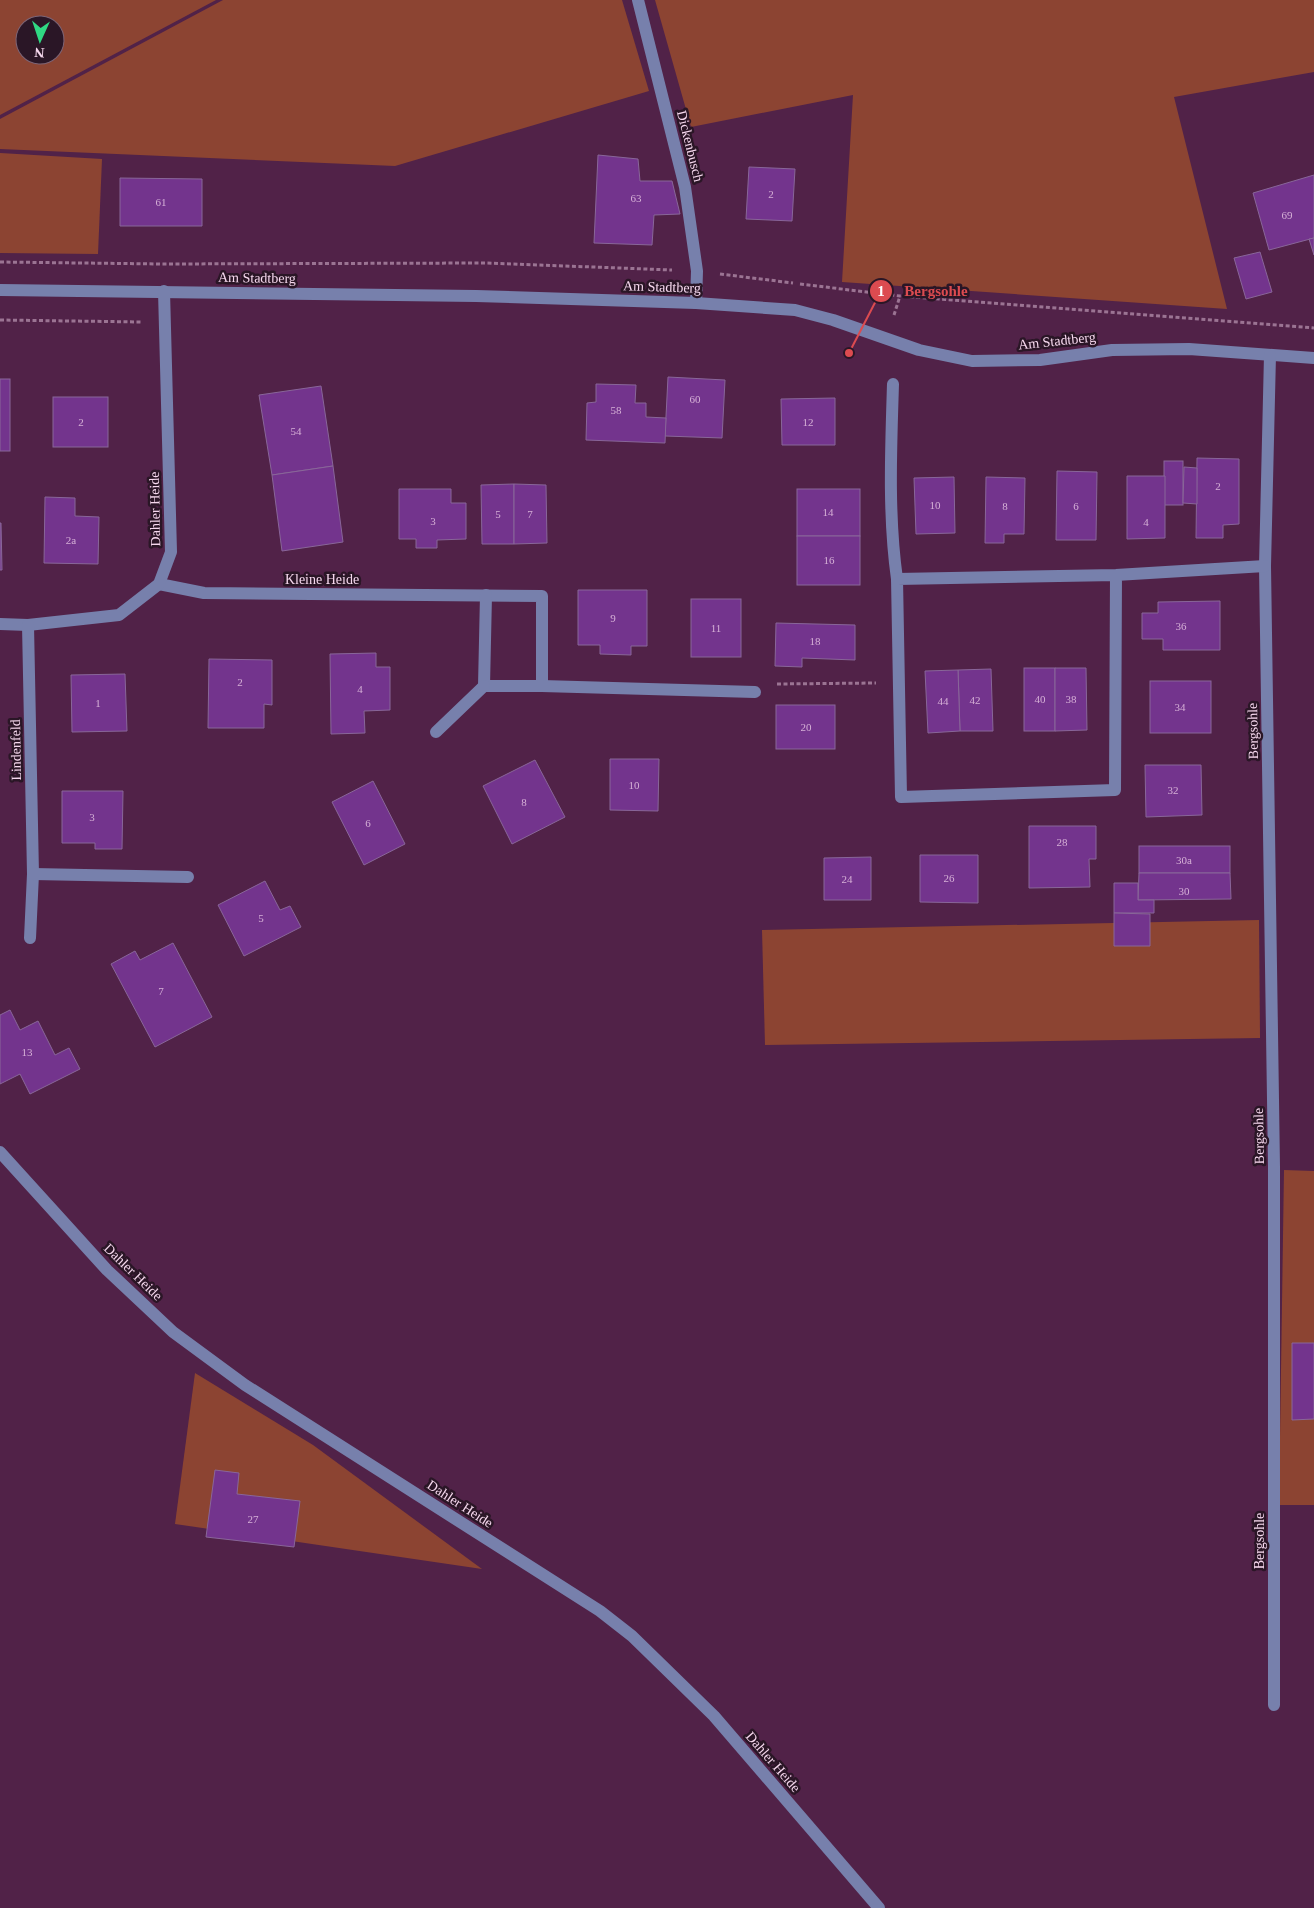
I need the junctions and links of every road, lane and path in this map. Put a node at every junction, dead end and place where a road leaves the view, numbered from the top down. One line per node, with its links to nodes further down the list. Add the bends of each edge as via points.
1 (638, 0): 3 (street, Dickenbusch, via 685,187)
2 (0, 262): 3 (path, via 486,263)
3 (697, 271): 6 (street, Dickenbusch); 9 (path, via 900,296)
4 (0, 290): 5 (street, Am Stadtberg)
5 (164, 291): 6 (street, Am Stadtberg); 8 (street, Dahler Heide)
6 (696, 303): 10 (street, Am Stadtberg, via 795,310 919,350 972,361 1040,360 1122,350 1189,349)
7 (0, 320): 8 (path)
8 (164, 322): 16 (street, Dahler Heide, via 171,552)
9 (1314, 328)
10 (1270, 355): 11 (street, Am Stadtberg); 13 (street, Bergsohle)
11 (1314, 358)
12 (893, 384): 15 (street, via 892,544)
13 (1266, 566): 14 (street); 29 (street, Bergsohle, via 1274,1166)
14 (1116, 575): 15 (street); 20 (street, via 1114,790 902,797)
15 (897, 579): 20 (street)
16 (159, 584): 17 (street, Kleine Heide, via 204,593); 19 (street, via 119,615)
17 (486, 595): 21 (street); 22 (street, Kleine Heide, via 542,596)
18 (0, 624): 19 (street)
19 (28, 625): 25 (street, Lindenfeld)
20 (899, 683): 23 (path, via 761,684)
21 (484, 686): 22 (street); 24 (street)
22 (542, 686): 23 (street)
23 (755, 692)
24 (436, 732)
25 (33, 874): 26 (street); 27 (street, Lindenfeld)
26 (188, 876)
27 (30, 938)
28 (0, 1152): 30 (street, Dahler Heide, via 106,1270 173,1332 245,1385 600,1611 632,1636 714,1716)
29 (1274, 1705)
30 (879, 1908)

